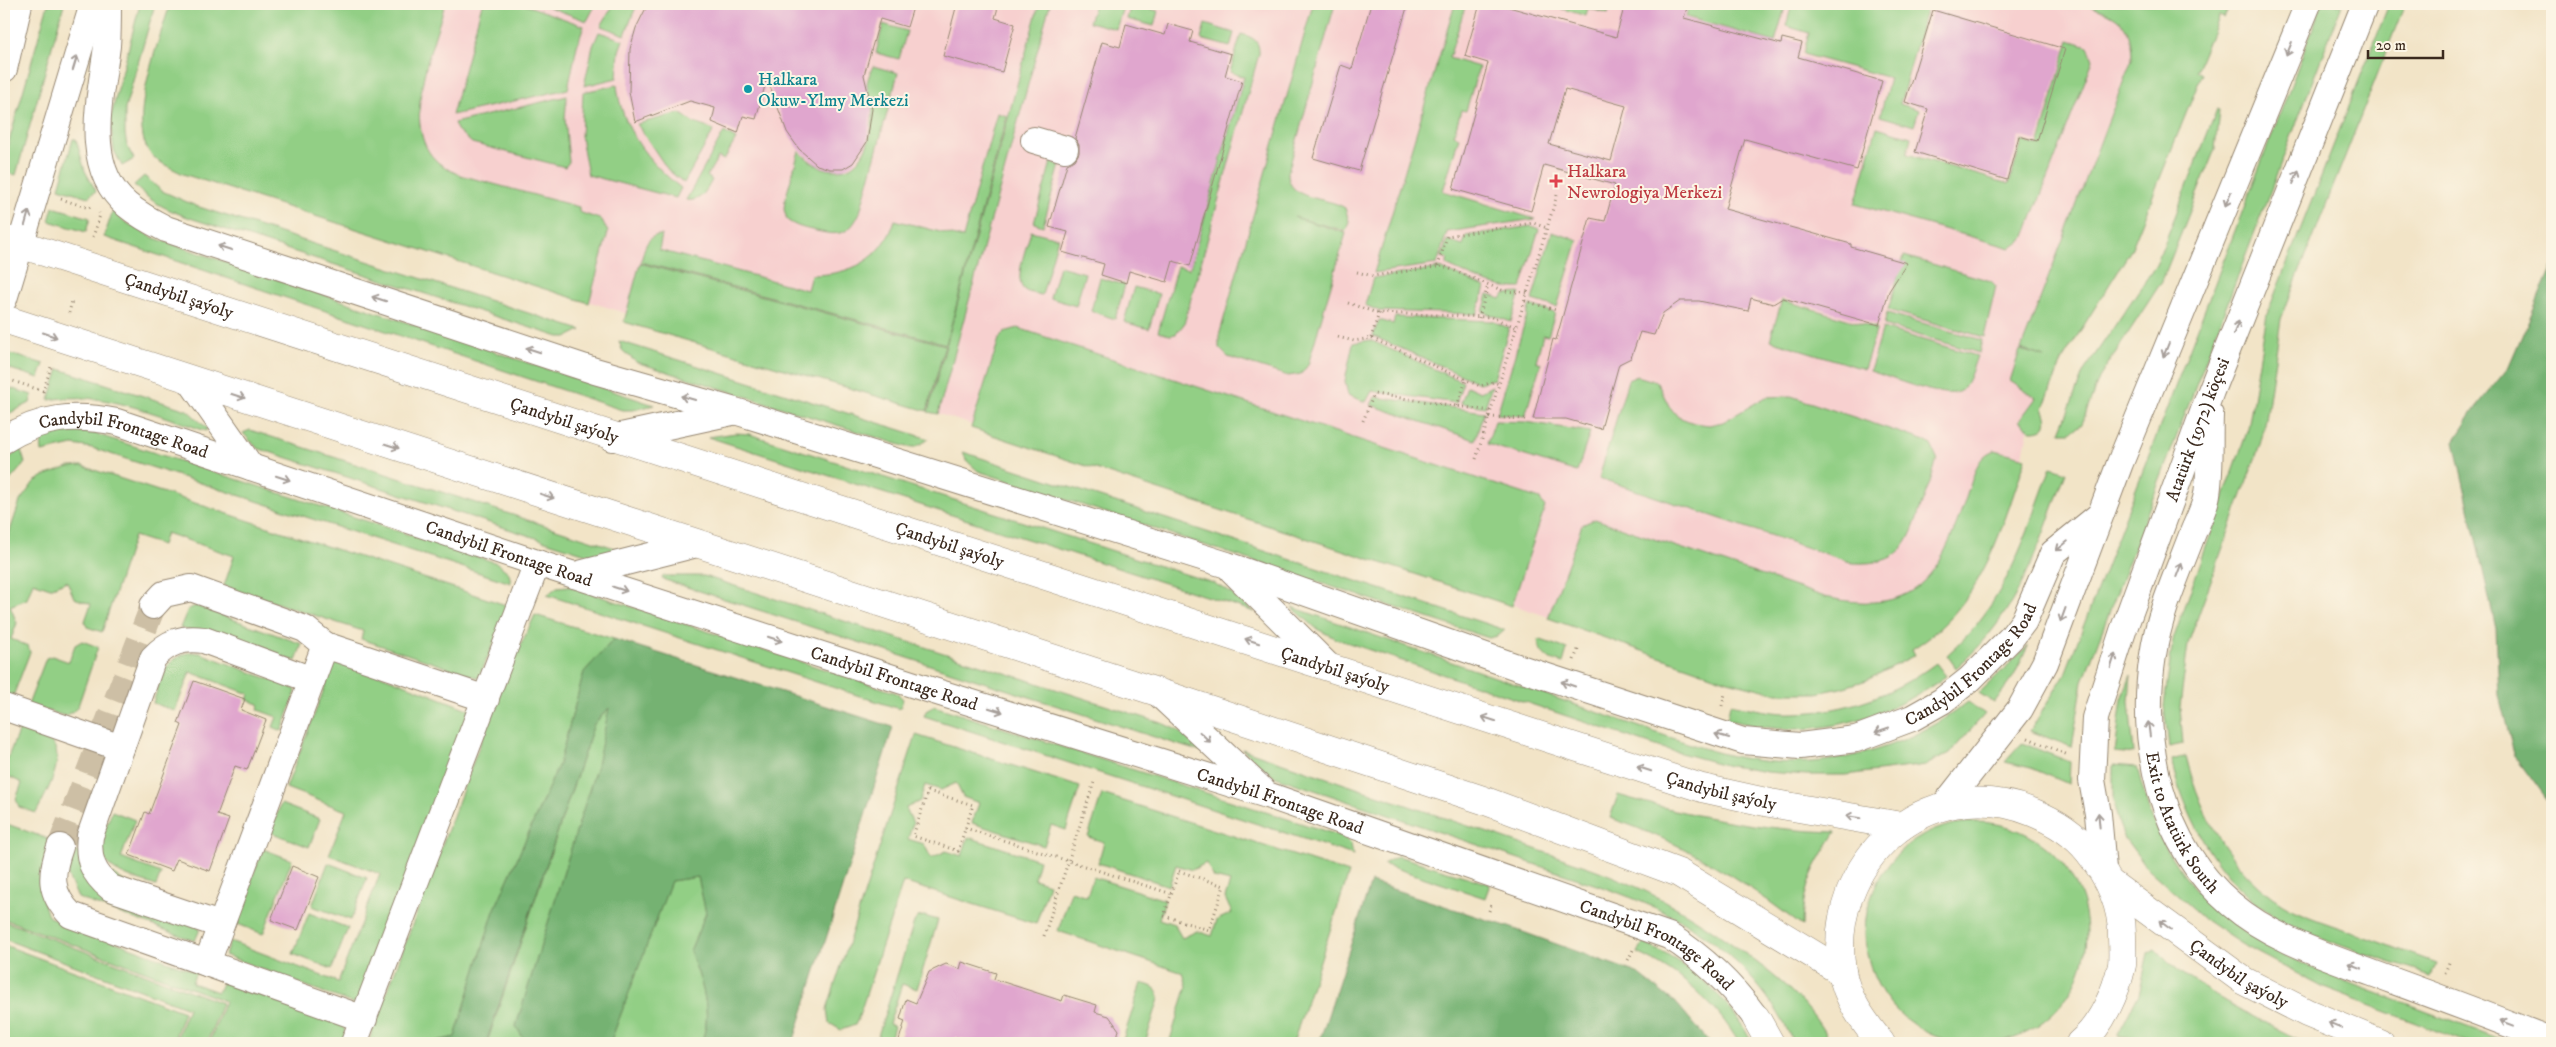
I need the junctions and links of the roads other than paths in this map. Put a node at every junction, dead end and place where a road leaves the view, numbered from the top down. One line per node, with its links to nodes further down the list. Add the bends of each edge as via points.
1 (19, 4): 6 (street)
2 (93, 4): 9 (street, one-way to 2)
3 (108, 4): 14 (street, Candybil Frontage Road, one-way to 3, via 585,368 166,229 147,219 126,204 110,183 99,149 96,123 107,44)
4 (2308, 4): 18 (street, one-way to 18)
5 (2365, 4): 13 (street, Atatürk (1972) köçesi, one-way to 5)
6 (4, 68)
7 (1034, 140): 8 (street)
8 (1065, 149)
9 (12, 242): 10 (street); 15 (main road, Çandybil şaýoly)
10 (4, 299)
11 (4, 319): 12 (main road, one-way to 12)
12 (190, 380): 17 (street); 19 (main road, one-way to 19)
13 (2210, 391): 35 (street, Atatürk (1972) köçesi, one-way to 13, via 2092,780 2095,718); 42 (street, Exit to Atatürk South, one-way to 13, via 2274,933 2215,890 2181,842 2167,810 2155,765 2148,723 2149,689 2160,620 2207,496)
14 (735, 411): 15 (street); 21 (street, Candybil Frontage Road)
15 (612, 438): 25 (main road, Çandybil şaýoly, one-way to 15)
16 (4, 440): 17 (street, Candybil Frontage Road, via 17,431 42,422 90,417 117,422)
17 (251, 467): 20 (street, Candybil Frontage Road, one-way to 20)
18 (2100, 515): 21 (street, Candybil Frontage Road, one-way to 21, via 2053,553 2024,621 2012,638 1942,701 1885,730 1856,739 1800,746 1743,742 1718,735); 32 (street, one-way to 32, via 2032,690)
19 (697, 544): 22 (street); 27 (main road)
20 (537, 563): 22 (street, Candybil Frontage Road); 28 (street)
21 (1227, 565): 25 (street)
22 (575, 575): 31 (street, Candybil Frontage Road, one-way to 31)
23 (153, 606): 24 (street, via 164,594 191,588 305,629)
24 (325, 645): 26 (street); 28 (street)
25 (1327, 665): 33 (main road, Çandybil şaýoly, one-way to 25, via 1702,788)
26 (312, 680): 30 (street, via 204,640 189,638 173,642 153,658); 36 (street)
27 (1157, 692): 31 (street, one-way to 31); 38 (main road, via 1483,800 1648,860 1704,887)
28 (486, 699): 41 (street)
29 (4, 707): 30 (street)
30 (122, 748): 36 (street, via 90,836 91,866 111,888)
31 (1267, 795): 40 (street, Candybil Frontage Road, via 1669,936 1709,965)
32 (1944, 806): 33 (main road); 35 (main road, via 1980,801 2017,806 2051,819 2080,841)
33 (1901, 826): 38 (main road, via 1870,854 1850,890 1840,931)
34 (60, 847): 37 (street, via 53,880 58,902 71,915)
35 (2106, 876): 47 (main road, via 2122,923 2122,964 2110,1003 2087,1038); 48 (main road, Çandybil şaýoly, one-way to 35, via 2307,1013 2244,981)
36 (220, 925): 37 (street)
37 (206, 963): 41 (street)
38 (1842, 972): 39 (main road)
39 (1857, 1012): 45 (main road); 46 (main road)
40 (1756, 1018): 44 (main road)
41 (364, 1019): 43 (street)
42 (2552, 1041)
43 (354, 1043)
44 (1770, 1043)
45 (1857, 1043)
46 (1881, 1043)
47 (2080, 1043)
48 (2380, 1043)

